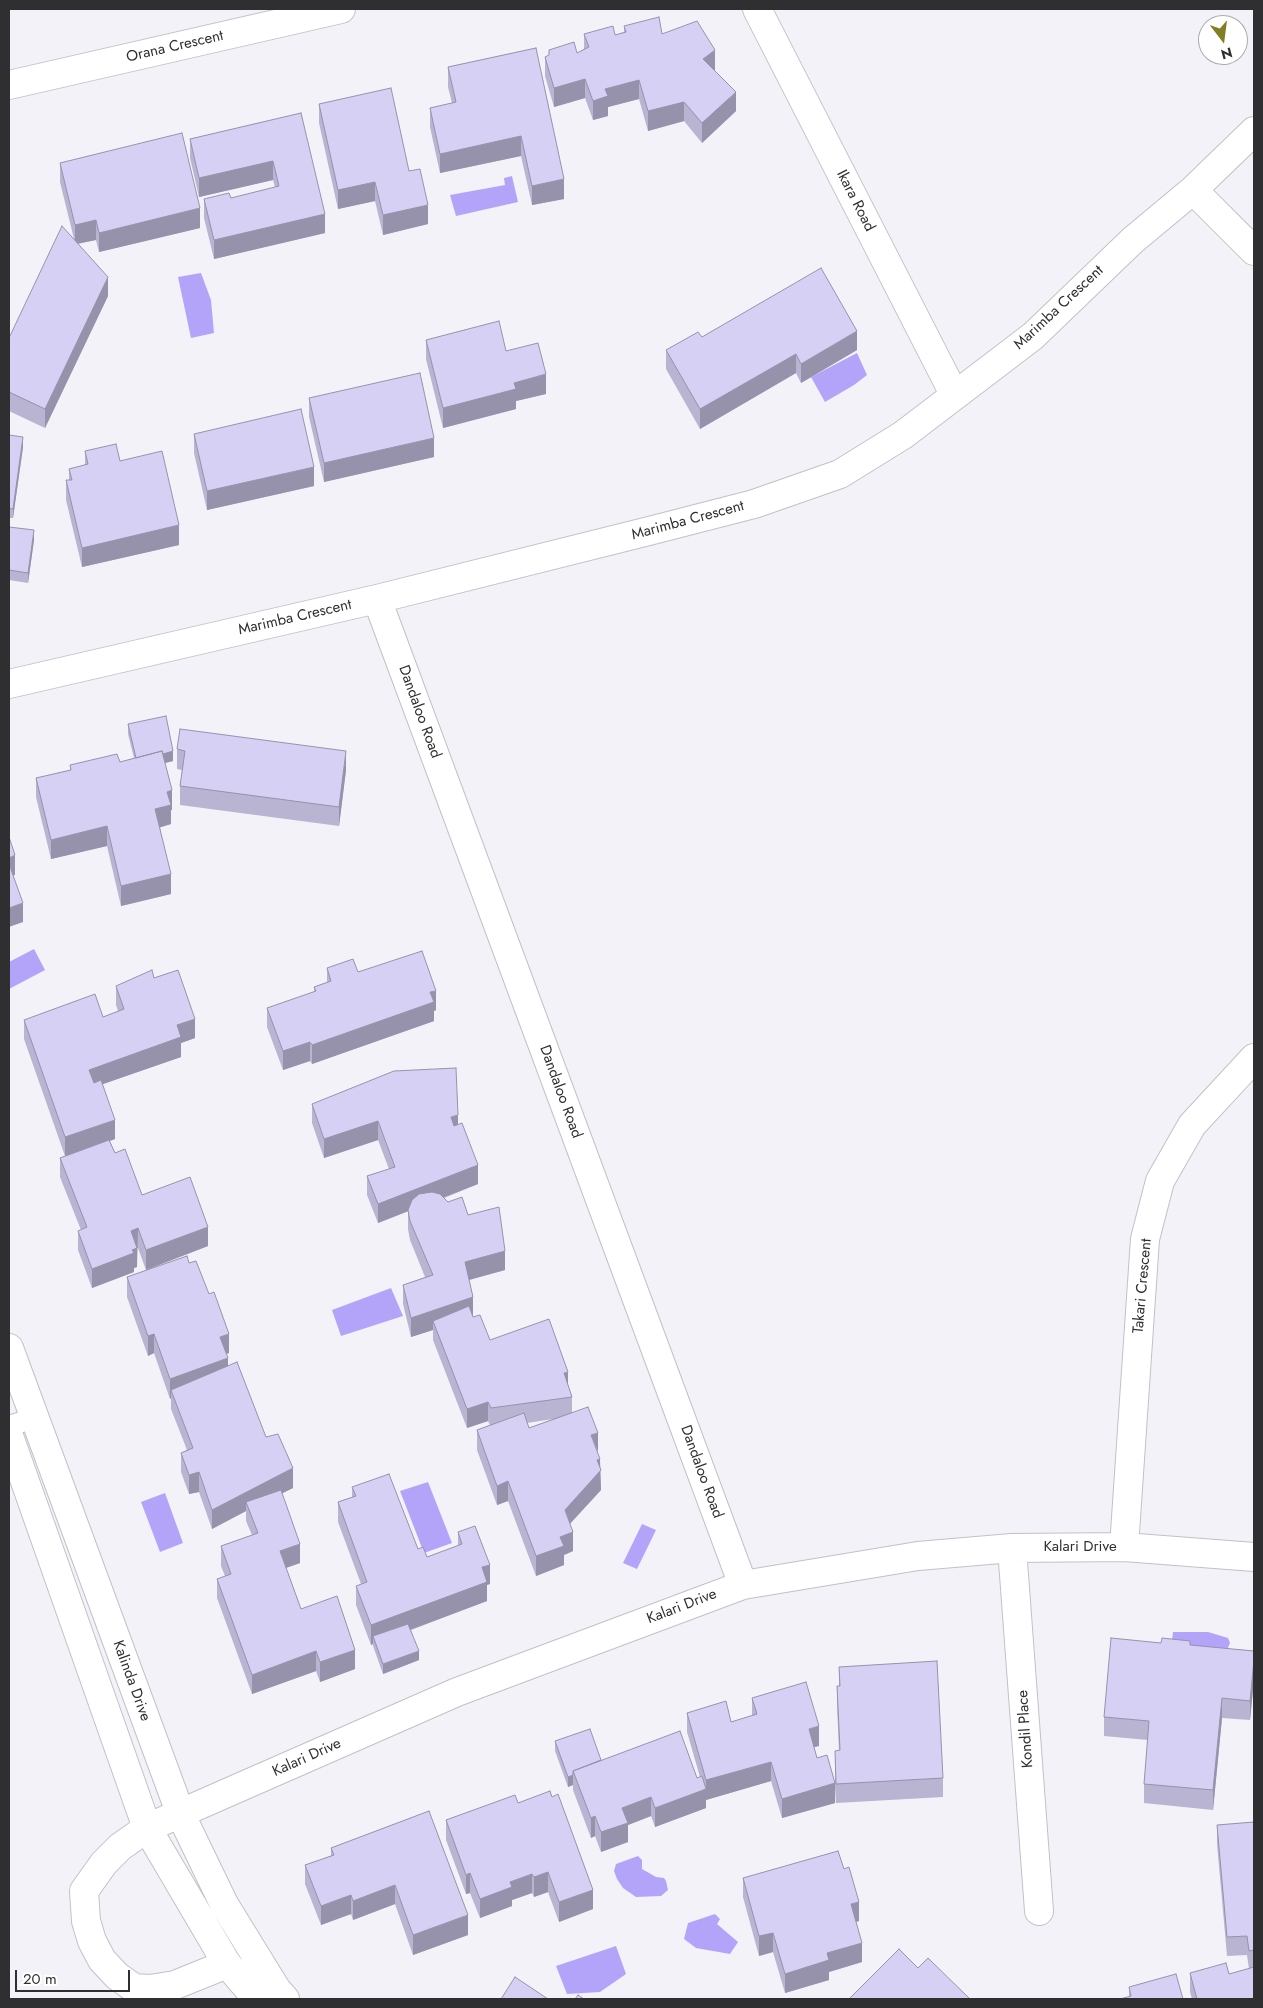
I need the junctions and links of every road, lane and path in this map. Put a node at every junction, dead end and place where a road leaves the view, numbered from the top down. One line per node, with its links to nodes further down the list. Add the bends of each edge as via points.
1 (342, 9): 3 (street, Orana Crescent)
2 (757, 9): 7 (street, Ikara Road)
3 (9, 85)
4 (1254, 131): 5 (street, Marimba Crescent)
5 (1193, 190): 6 (street); 7 (street, Marimba Crescent, via 1133,240 1033,336)
6 (1254, 251)
7 (954, 394): 8 (street, Marimba Crescent, via 903,435 840,474 754,504)
8 (377, 599): 9 (street, Marimba Crescent); 18 (street, Dandaloo Road)
9 (9, 684)
10 (1254, 1058): 15 (street, Takari Crescent, via 1192,1125 1160,1181 1145,1240)
11 (9, 1348): 12 (street, Kalinda Drive)
12 (34, 1418): 13 (lane); 19 (street, Kalinda Drive)
13 (9, 1426)
14 (9, 1436): 20 (street)
15 (1124, 1547): 16 (street, Kalari Drive); 17 (street, Kalari Drive)
16 (1012, 1548): 18 (street, Kalari Drive, via 918,1556); 21 (street, Kondil Place)
17 (1254, 1557)
18 (743, 1585): 19 (street, Kalari Drive, via 457,1692)
19 (180, 1814): 20 (street, Kalari Drive); 24 (street, Kalinda Drive, via 224,1904)
20 (147, 1828): 22 (street); 22 (street, Kalari Drive, via 120,1847 84,1891 86,1921 102,1960 134,1988 150,1989 175,1985)
21 (1039, 1911)
22 (227, 1964): 23 (street)
23 (257, 1999)
24 (285, 1999)

